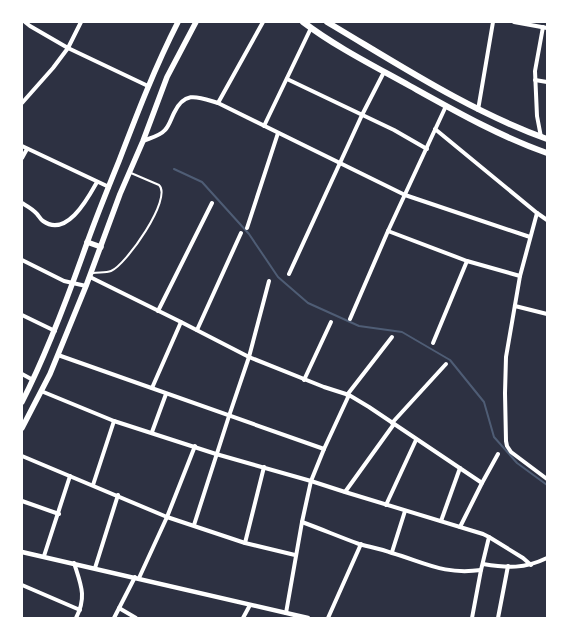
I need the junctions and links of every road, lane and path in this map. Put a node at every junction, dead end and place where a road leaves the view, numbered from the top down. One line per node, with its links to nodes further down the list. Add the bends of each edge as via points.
1 (25, 22): 12 (street)
2 (80, 22): 12 (street)
3 (178, 22): 17 (main road)
4 (196, 22): 30 (main road, via 167,77)
5 (264, 22): 19 (street)
6 (303, 22): 11 (main road)
7 (327, 22): 21 (main road)
8 (493, 22): 21 (street)
9 (514, 22): 10 (street)
10 (546, 27): 15 (street)
11 (311, 28): 13 (main road); 14 (street)
12 (68, 48): 17 (street); 18 (street)
13 (384, 72): 20 (main road); 22 (street)
14 (287, 79): 22 (street); 25 (street)
15 (535, 80): 16 (street); 29 (street, via 537,116)
16 (547, 82)
17 (148, 86): 39 (main road)
18 (22, 103)
19 (218, 103): 25 (street); 30 (street, via 191,96 185,99 177,107 165,130)
20 (446, 106): 23 (main road); 26 (street)
21 (480, 111): 23 (main road); 24 (main road)
22 (362, 115): 33 (street); 36 (street)
23 (477, 123): 28 (main road)
24 (506, 123): 28 (main road); 29 (main road)
25 (264, 126): 27 (street)
26 (435, 129): 33 (street); 43 (street)
27 (278, 133): 36 (street); 45 (street)
28 (500, 134): 34 (main road)
29 (544, 138)
30 (143, 141): 37 (main road)
31 (22, 146): 32 (street)
32 (27, 149): 35 (street); 38 (street)
33 (427, 149): 40 (street)
34 (547, 153)
35 (22, 158)
36 (341, 163): 40 (street); 53 (street)
37 (130, 172): 50 (main road); 54 (lane, via 161,187 159,205 148,227 122,264 111,272)
38 (97, 182): 39 (street); 41 (street, via 76,214 58,225 43,221 37,213)
39 (109, 188): 49 (main road)
40 (404, 195): 46 (street); 48 (street)
41 (22, 203)
42 (212, 203): 60 (street)
43 (536, 214): 44 (street); 48 (street)
44 (547, 220)
45 (247, 228)
46 (388, 231): 52 (street); 63 (street)
47 (241, 234): 66 (street)
48 (530, 237): 55 (street)
49 (87, 242): 50 (main road); 57 (main road)
50 (101, 247): 54 (main road)
51 (22, 260): 57 (street, via 64,281)
52 (467, 261): 55 (street); 69 (street)
53 (289, 274)
54 (91, 275): 58 (main road); 60 (street)
55 (520, 276): 59 (street)
56 (269, 281): 71 (street)
57 (74, 283): 58 (street); 67 (main road)
58 (86, 286): 70 (main road)
59 (515, 306): 61 (street); 95 (street, via 506,357 506,441 511,452)
60 (158, 311): 64 (street)
61 (547, 314)
62 (22, 315): 67 (street)
63 (350, 319)
64 (181, 322): 66 (street); 76 (street)
65 (331, 322): 75 (street)
66 (197, 330): 71 (street)
67 (55, 331): 74 (main road)
68 (392, 337): 79 (street)
69 (433, 343)
70 (58, 355): 76 (street); 77 (main road)
71 (249, 358): 75 (street); 81 (street)
72 (446, 364): 83 (street)
73 (22, 374): 74 (street)
74 (33, 380): 80 (main road)
75 (304, 380): 79 (street)
76 (152, 388): 78 (street)
77 (41, 391): 82 (street); 84 (main road)
78 (166, 394): 81 (street); 85 (street)
79 (348, 395): 83 (street); 88 (street)
80 (22, 402)
81 (228, 416): 88 (street); 89 (street)
82 (114, 421): 85 (street); 98 (street)
83 (393, 424): 86 (street); 99 (street)
84 (22, 428)
85 (152, 432): 87 (street)
86 (416, 440): 93 (street); 102 (street)
87 (195, 446): 89 (street); 105 (street)
88 (324, 449): 96 (street)
89 (216, 454): 92 (street); 108 (street)
90 (498, 454): 97 (street)
91 (22, 456): 94 (street)
92 (264, 467): 96 (street); 111 (street)
93 (460, 468): 97 (street); 106 (street)
94 (70, 476): 98 (street); 104 (street)
95 (547, 479)
96 (311, 481): 99 (street); 107 (street)
97 (482, 483): 109 (street)
98 (93, 485): 100 (street)
99 (344, 492): 102 (street)
100 (118, 495): 105 (street); 122 (street)
101 (22, 501): 104 (street)
102 (386, 505): 103 (street)
103 (405, 511): 106 (street); 114 (street)
104 (59, 514): 116 (street)
105 (167, 517): 108 (street); 124 (street)
106 (441, 521): 109 (street)
107 (302, 522): 112 (street); 115 (street)
108 (194, 526): 111 (street)
109 (460, 527): 110 (street)
110 (489, 537): 119 (street); 120 (street)
111 (245, 543): 115 (street)
112 (361, 544): 114 (street); 135 (street)
113 (22, 552): 116 (street)
114 (392, 552): 123 (street, via 450,571)
115 (296, 555): 129 (street)
116 (44, 556): 118 (street)
117 (547, 558): 120 (street)
118 (74, 564): 122 (street); 128 (street, via 82,588 83,602)
119 (483, 564): 121 (street); 123 (street)
120 (531, 565): 121 (street)
121 (508, 566): 137 (street)
122 (95, 568): 124 (street)
123 (481, 570): 136 (street)
124 (138, 578): 126 (street); 127 (street)
125 (22, 585): 128 (street)
126 (250, 605): 129 (street); 133 (street)
127 (119, 608): 131 (street); 132 (street)
128 (80, 610): 130 (street)
129 (286, 613): 134 (street)
130 (76, 618)
131 (114, 618)
132 (136, 618)
133 (243, 618)
134 (308, 618)
135 (328, 618)
136 (472, 618)
137 (498, 618)

